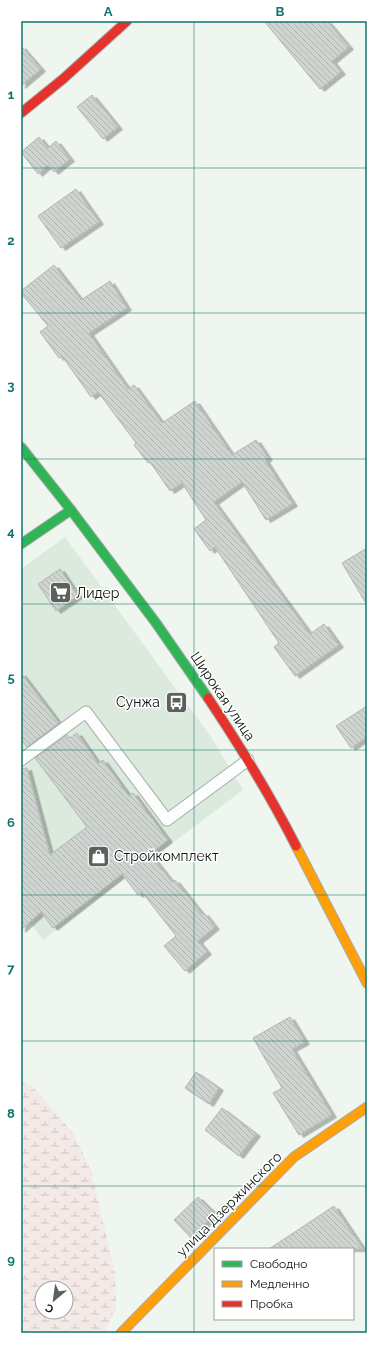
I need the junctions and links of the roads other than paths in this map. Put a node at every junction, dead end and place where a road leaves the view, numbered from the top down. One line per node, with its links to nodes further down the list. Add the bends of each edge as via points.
1 (127, 21): 2 (street)
2 (21, 113)
3 (21, 447): 4 (street, Широкая улица)
4 (71, 510): 5 (street); 7 (street, Широкая улица, via 156,623)
5 (21, 544)
6 (21, 760): 7 (lane, via 86,712 168,820)
7 (248, 760): 8 (street, Широкая улица, via 274,803)
8 (367, 983)
9 (367, 1106): 10 (street, улица Дзержинского, via 294,1158)
10 (121, 1333)

